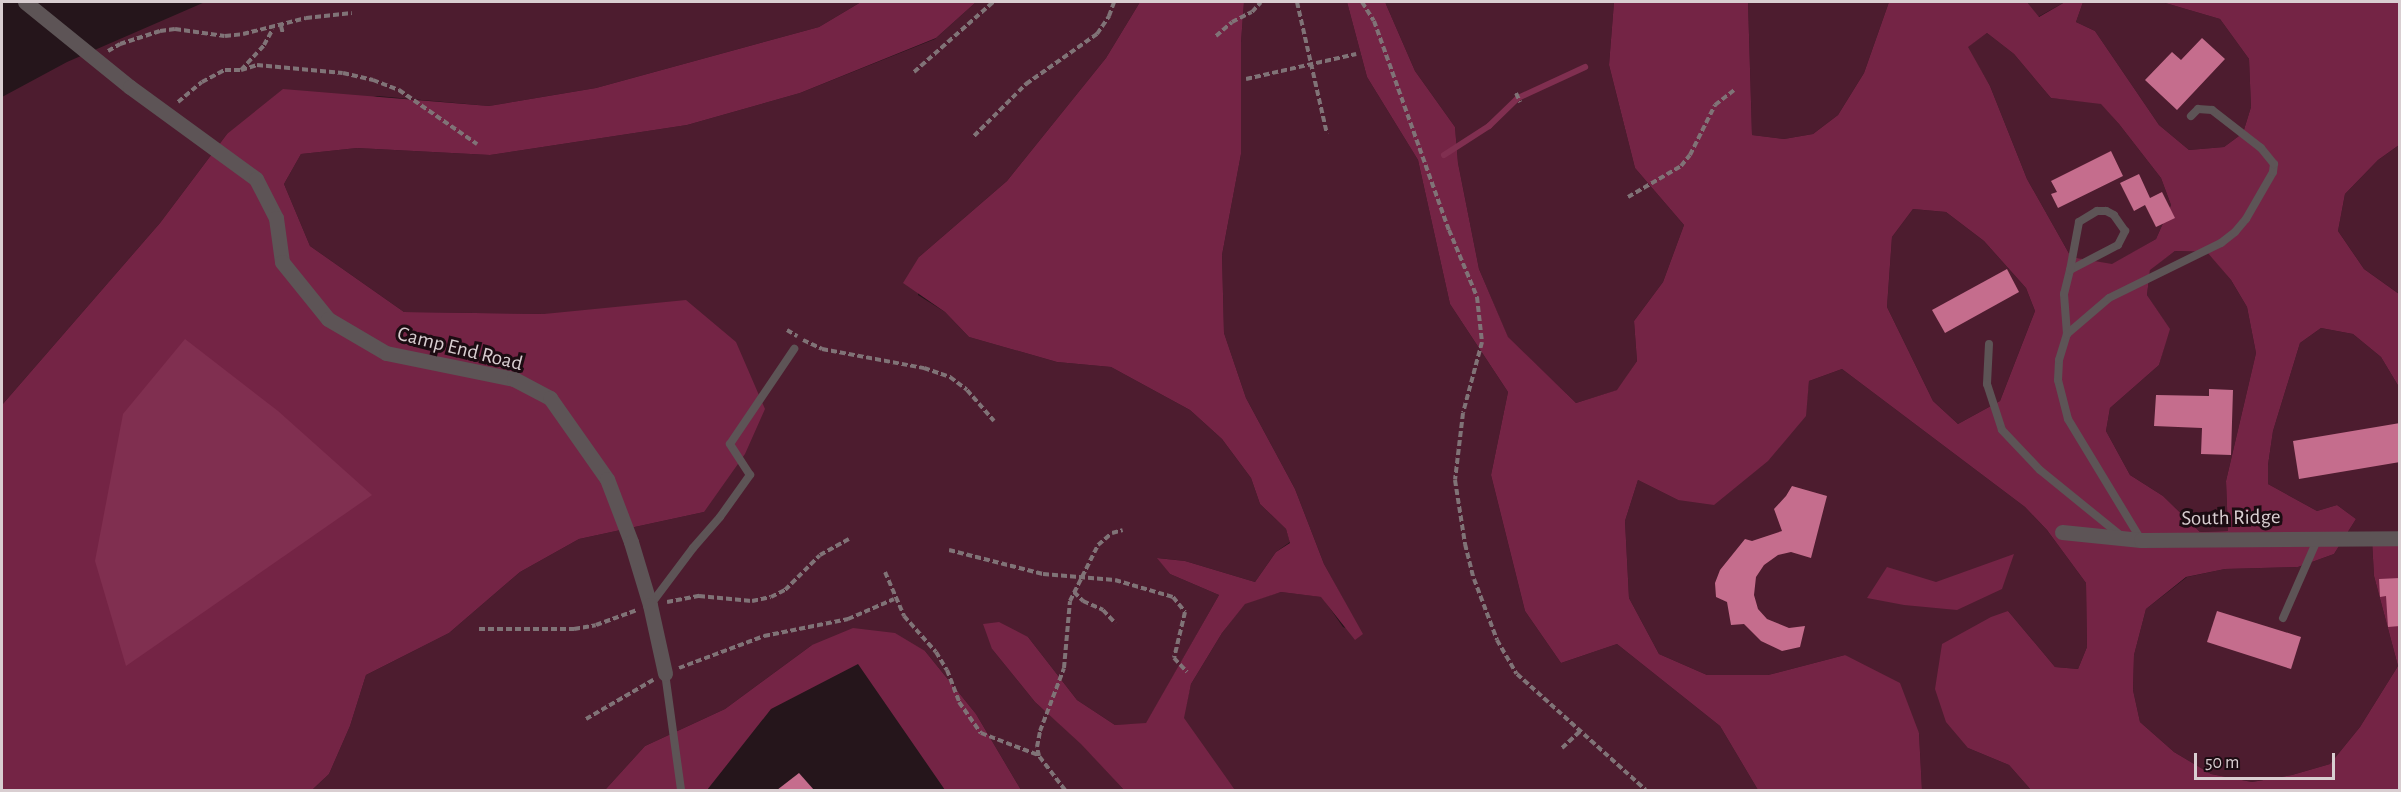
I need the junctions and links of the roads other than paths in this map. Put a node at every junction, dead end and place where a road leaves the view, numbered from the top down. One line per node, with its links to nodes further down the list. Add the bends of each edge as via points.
1 (25, 2): 12 (street, Camp End Road, via 255,179 276,218 282,262 328,319 386,353 514,379 550,398 607,478)
2 (2191, 116): 4 (lane, via 2204,107 2211,110 2261,148 2274,164 2273,172 2246,219 2221,243 2109,298)
3 (2070, 270): 3 (lane, via 2118,245 2125,231 2114,215 2097,211 2079,222); 4 (lane, via 2064,294)
4 (2067, 334): 11 (lane, via 2058,380 2068,418)
5 (1989, 344): 8 (lane, via 1987,384 2002,430 2040,470)
6 (794, 349): 12 (lane, via 730,444 750,475)
7 (2062, 532): 8 (street, South Ridge)
8 (2123, 538): 11 (street, South Ridge)
9 (2318, 538): 10 (street, South Ridge); 11 (street, South Ridge); 13 (lane)
10 (2400, 538)
11 (2141, 540)
12 (650, 605): 14 (street, Camp End Road)
13 (2283, 618)
14 (665, 673): 15 (lane, Camp End Road)
15 (681, 790)

